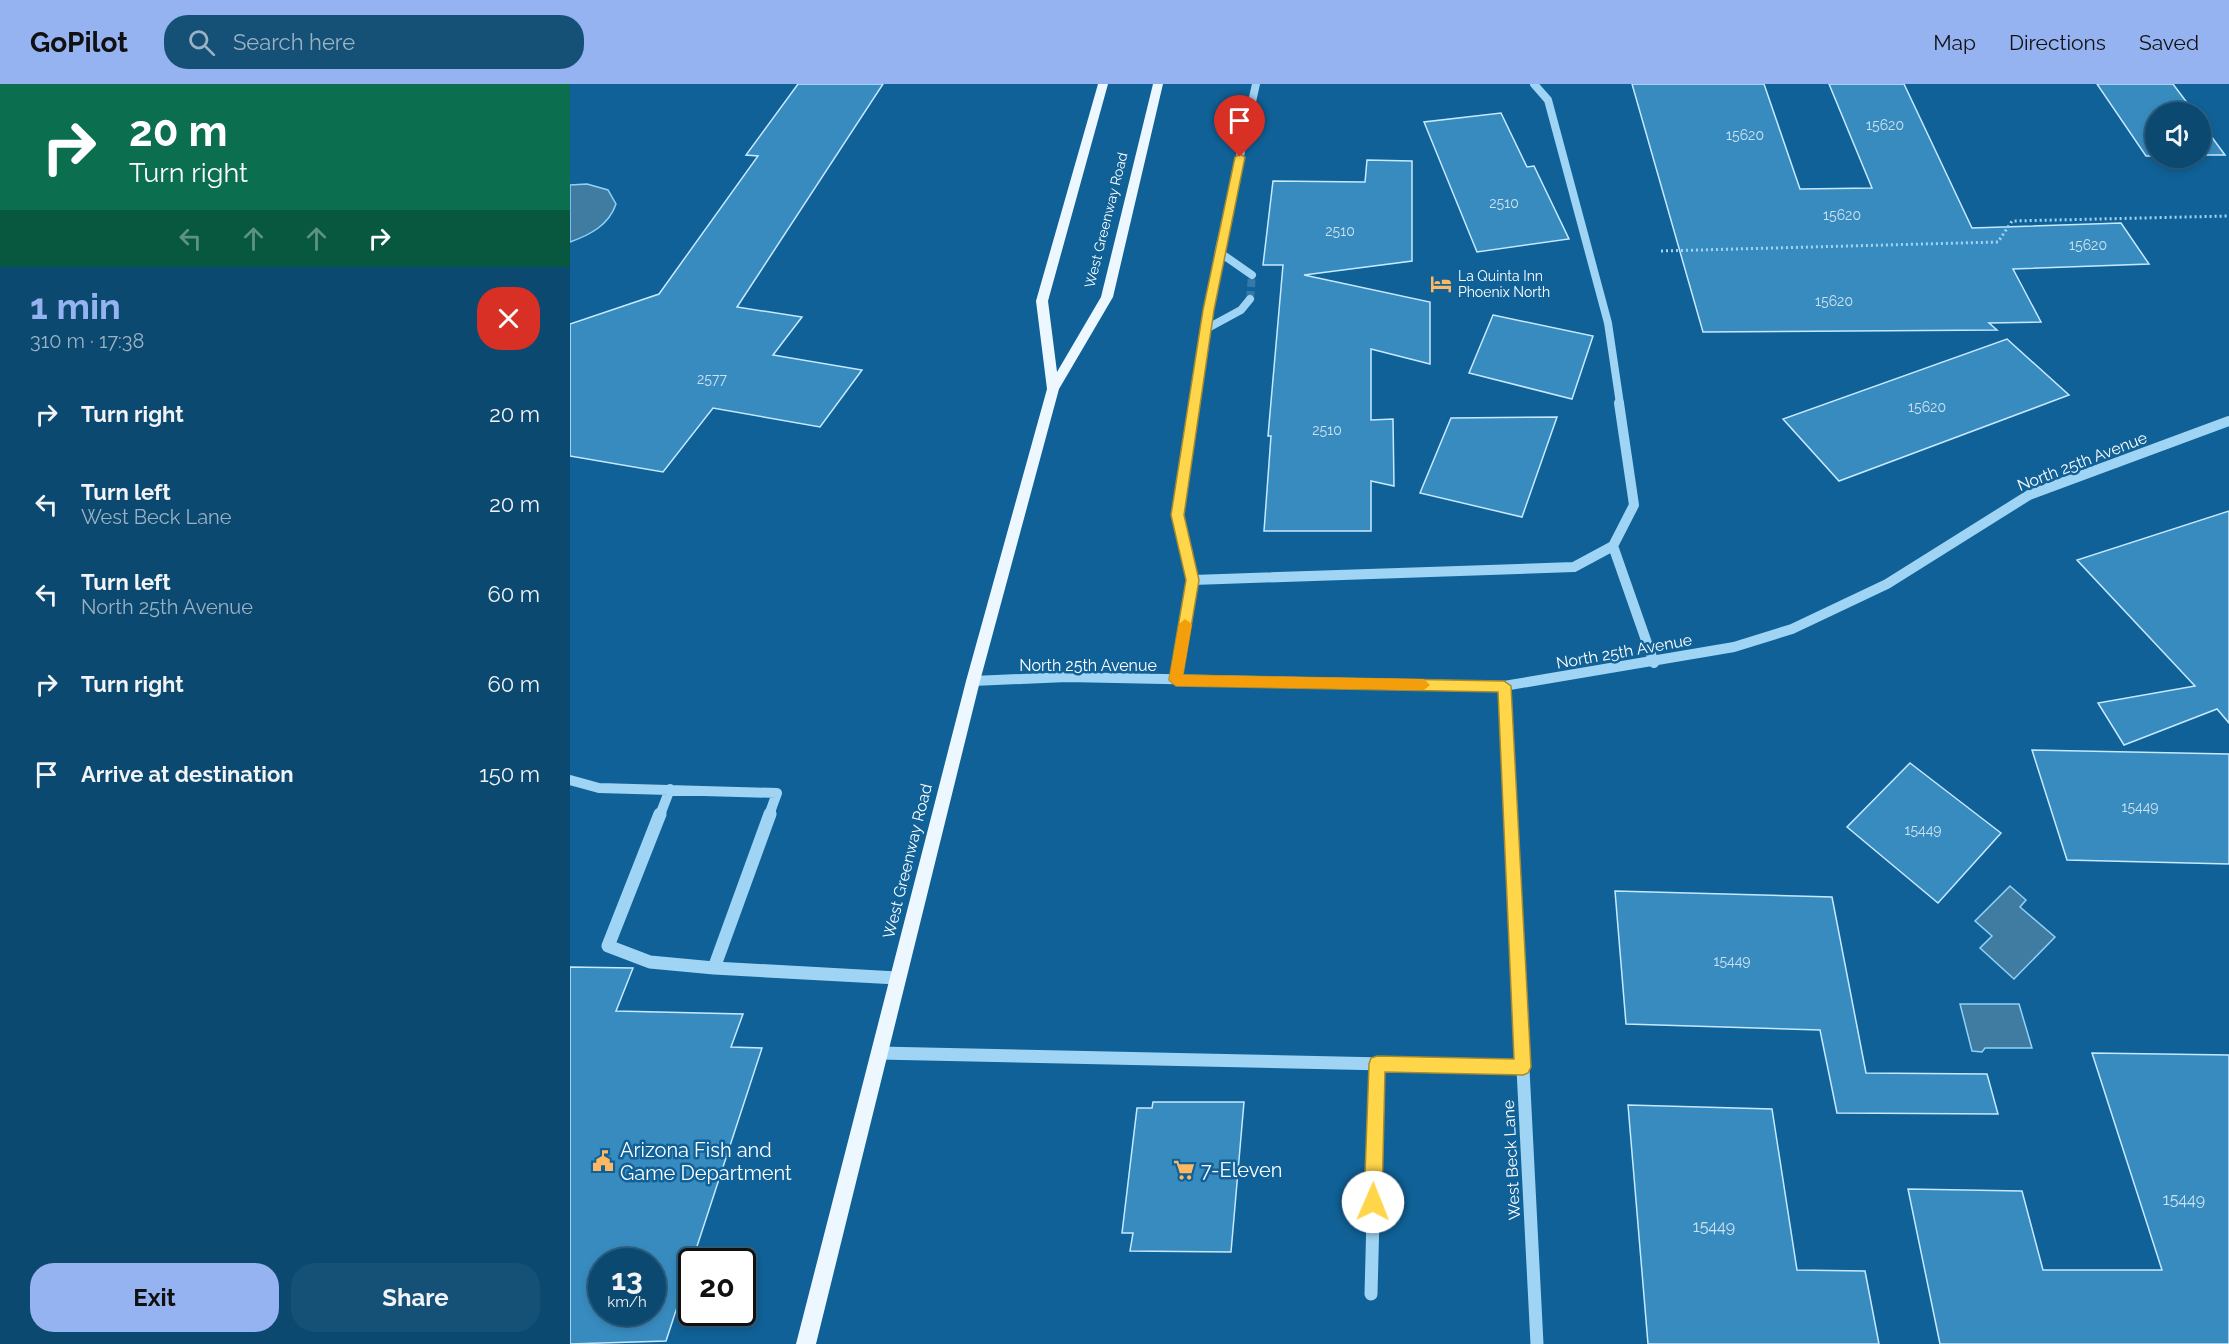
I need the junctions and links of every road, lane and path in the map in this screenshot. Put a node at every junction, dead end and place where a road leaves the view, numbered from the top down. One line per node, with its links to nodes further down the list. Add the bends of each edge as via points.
1 (1103, 84): 11 (main road, West Greenway Road, via 1042,301)
2 (1158, 84): 11 (main road, West Greenway Road, via 1107,297)
3 (1256, 84): 7 (street)
4 (1534, 84): 13 (street, via 1548,100 1608,323 1634,505)
5 (2229, 216): 6 (path, via 2012,221 1998,242)
6 (1661, 251)
7 (1219, 252): 8 (street); 10 (street)
8 (1252, 276)
9 (1250, 299): 10 (street, via 1241,310)
10 (1206, 329): 14 (street, via 1178,515)
11 (1053, 389): 17 (main road, West Greenway Road)
12 (2229, 421): 15 (street, North 25th Avenue, via 2029,495 1887,584 1792,629 1734,647)
13 (1613, 546): 14 (street, via 1574,567); 15 (street)
14 (1193, 580): 16 (street)
15 (1654, 663): 18 (street, North 25th Avenue)
16 (1176, 680): 17 (street, North 25th Avenue, via 1067,677); 18 (street, North 25th Avenue)
17 (973, 681): 22 (main road, West Greenway Road)
18 (1504, 686): 25 (street, West Beck Lane)
19 (570, 780): 20 (street, via 599,788)
20 (670, 789): 21 (street, via 608,946 650,962); 21 (street, via 777,793)
21 (714, 968): 22 (street)
22 (897, 978): 23 (main road, West Greenway Road)
23 (879, 1053): 24 (street); 27 (main road, West Greenway Road)
24 (1377, 1064): 25 (street); 26 (street)
25 (1523, 1067): 28 (street, West Beck Lane)
26 (1371, 1294)
27 (806, 1344)
28 (1537, 1344)

